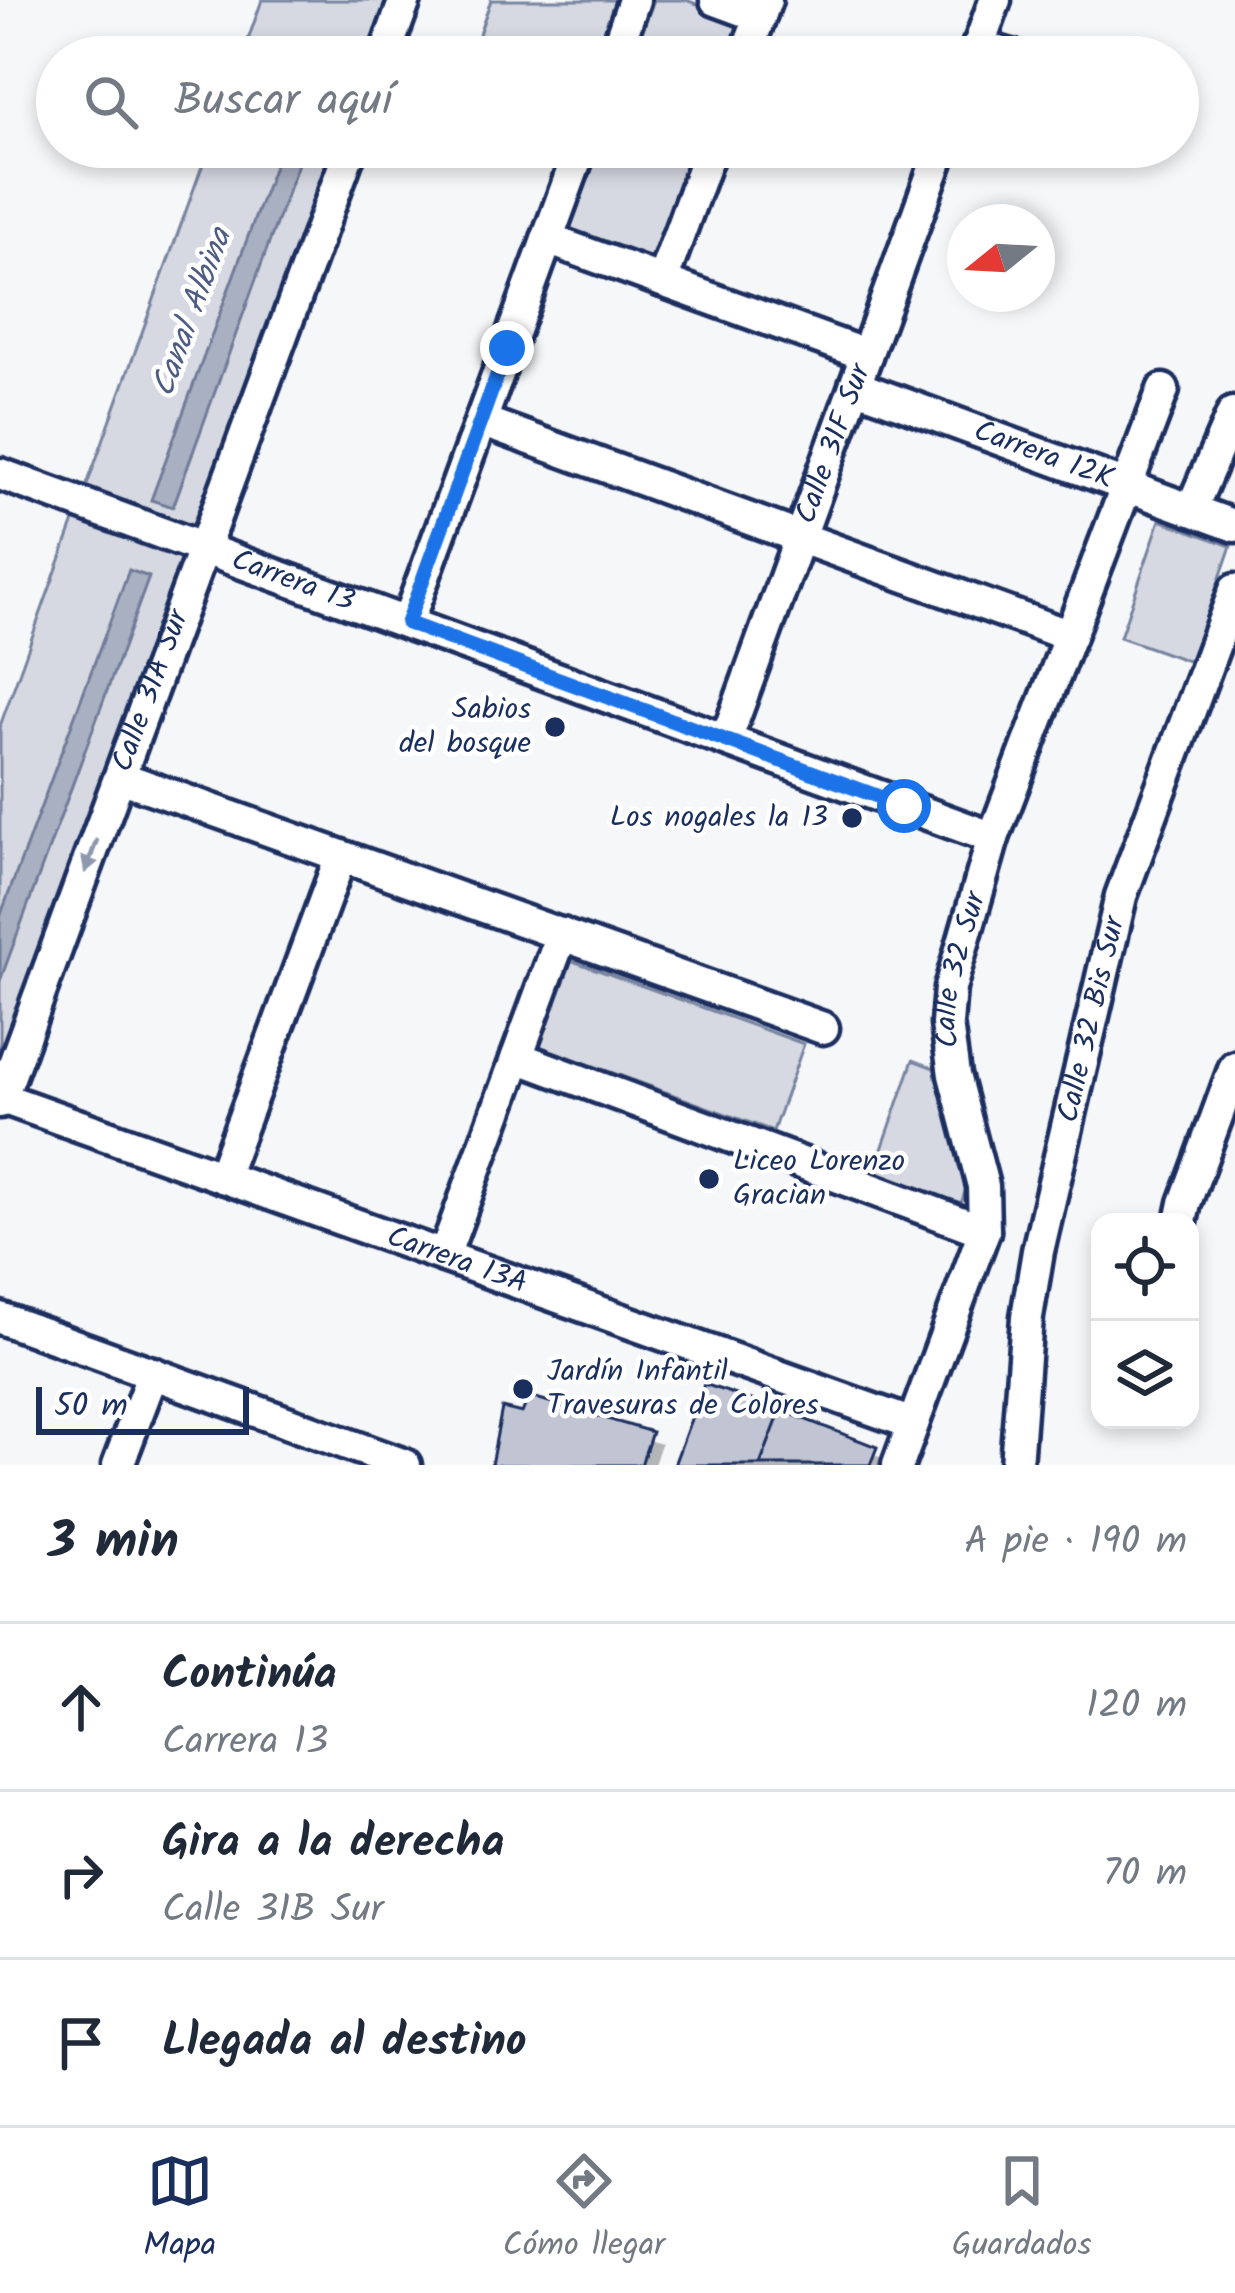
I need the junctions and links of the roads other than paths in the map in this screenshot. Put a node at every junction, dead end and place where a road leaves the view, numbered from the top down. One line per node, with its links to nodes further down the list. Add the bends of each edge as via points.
1 (405, 0): 6 (street)
2 (634, 0): 7 (street)
3 (716, 0): 5 (street)
4 (995, 0): 8 (street)
5 (763, 8)
6 (392, 36)
7 (621, 36)
8 (982, 36)
9 (343, 168): 25 (street, Calle 31A Sur)
10 (573, 168): 13 (street)
11 (703, 168): 14 (street)
12 (934, 168): 15 (street, Calle 31F Sur)
13 (547, 239): 14 (street); 19 (street)
14 (662, 281): 15 (street)
15 (866, 355): 16 (street, Calle 31F Sur)
16 (855, 386): 21 (street, Carrera 12K); 24 (street, Calle 31F Sur)
17 (1163, 390): 21 (street, Calle 32 Sur)
18 (1233, 412): 22 (street)
19 (481, 421): 24 (street); 27 (street)
20 (0, 474): 25 (street, Carrera 13)
21 (1127, 486): 22 (street, Carrera 12K); 28 (street, Calle 32 Sur)
22 (1191, 510): 23 (street, Carrera 12K)
23 (1235, 526)
24 (800, 537): 28 (street); 29 (street, Calle 31F Sur)
25 (203, 548): 27 (street, Carrera 13); 30 (street, Calle 31A Sur)
26 (1235, 590): 49 (street, Calle 32 Bis Sur, via 1121,896 1038,1251)
27 (407, 623): 29 (street, Carrera 13)
28 (1070, 636): 31 (street, Calle 32 Sur)
29 (726, 740): 31 (street, Carrera 13)
30 (120, 777): 32 (street); 37 (street, Calle 31A Sur, one-way to 37)
31 (993, 838): 40 (street, Calle 32 Sur, via 947,1024 983,1186)
32 (340, 856): 33 (street); 38 (street)
33 (562, 934): 34 (street); 35 (street)
34 (823, 1028)
35 (517, 1057): 40 (street); 41 (street)
36 (1235, 1067): 39 (street)
37 (1, 1100): 38 (street, Carrera 13A)
38 (222, 1177): 41 (street, Carrera 13A)
39 (1183, 1213)
40 (984, 1231): 44 (street, Calle 32 Sur)
41 (444, 1256): 44 (street, Carrera 13A)
42 (0, 1318): 43 (street)
43 (153, 1373): 45 (street); 46 (street)
44 (913, 1424): 48 (street, Calle 32 Sur)
45 (362, 1458): 47 (street)
46 (118, 1465)
47 (405, 1465)
48 (898, 1465)
49 (1016, 1465)

